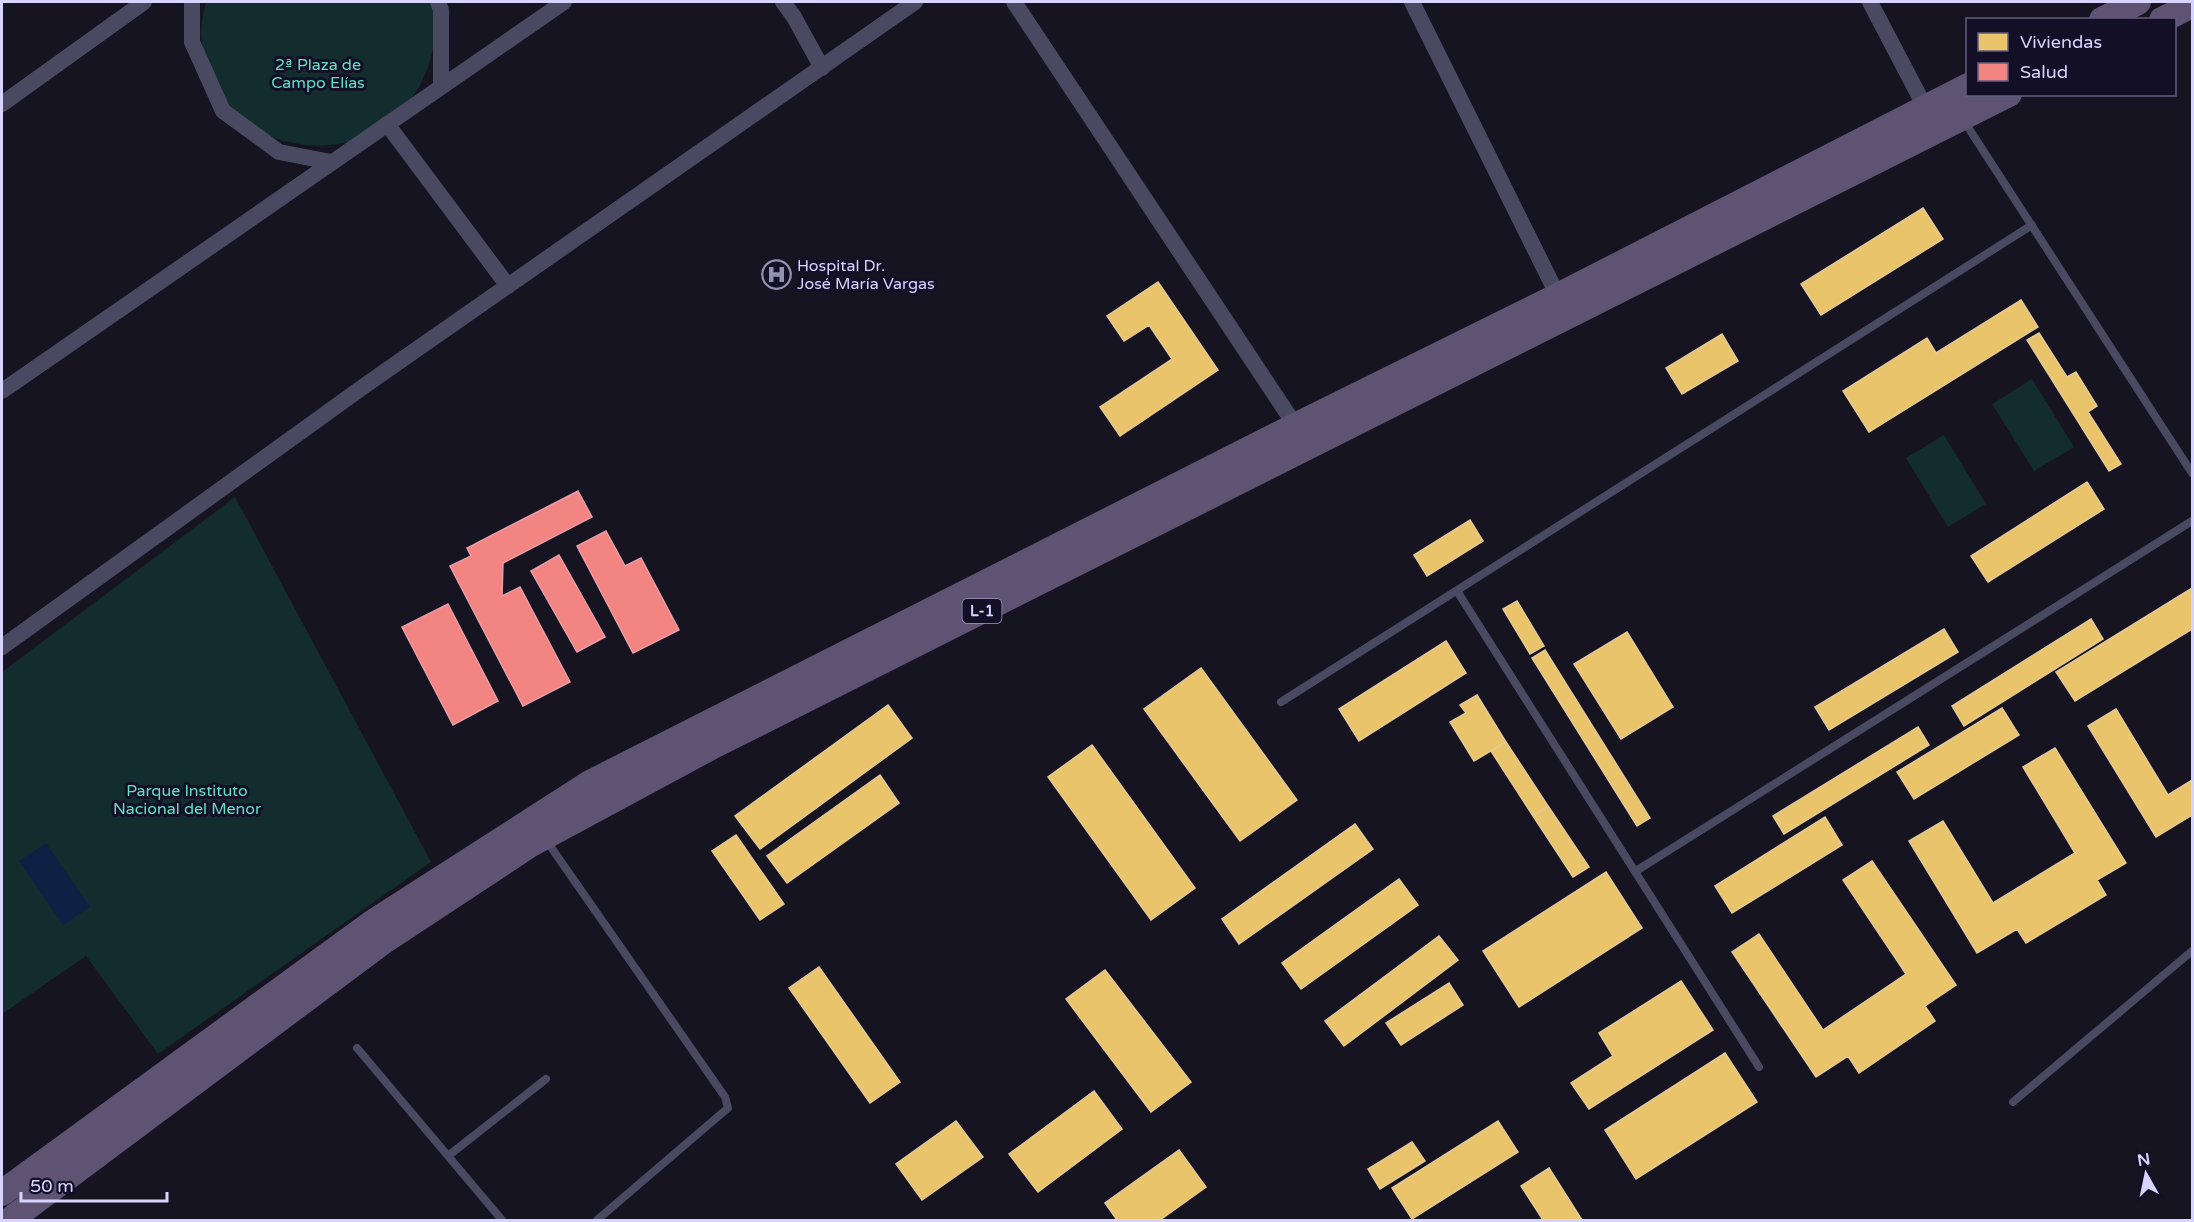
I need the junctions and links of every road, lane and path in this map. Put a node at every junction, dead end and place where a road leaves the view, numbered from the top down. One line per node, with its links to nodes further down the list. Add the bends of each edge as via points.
1 (144, 2): 18 (street)
2 (192, 2): 22 (street, via 192,42 223,111 279,152)
3 (438, 2): 15 (street)
4 (564, 2): 15 (street)
5 (783, 2): 14 (street)
6 (915, 2): 14 (street)
7 (1014, 2): 27 (street)
8 (1412, 2): 25 (street)
9 (1870, 2): 19 (street)
10 (2138, 2): 12 (main road)
11 (2193, 4): 13 (main road)
12 (2106, 18)
13 (2166, 18)
14 (822, 68): 24 (street)
15 (441, 86): 21 (street)
16 (1966, 87): 19 (main road, L-1)
17 (2005, 96): 20 (main road, L-1)
18 (2, 104)
19 (1925, 107): 25 (main road, L-1)
20 (1962, 118): 23 (lane); 28 (main road, L-1)
21 (387, 124): 22 (street); 24 (street)
22 (331, 162): 26 (street)
23 (2032, 225): 29 (lane); 31 (lane)
24 (508, 286): 32 (street)
25 (1558, 296): 27 (main road, L-1)
26 (2, 391)
27 (1295, 426): 28 (street); 42 (main road, L-1, via 590,783 372,922)
28 (1310, 447): 34 (main road, L-1, via 711,747)
29 (2193, 473)
30 (2193, 521): 35 (lane)
31 (1457, 591): 33 (lane); 35 (lane)
32 (2, 647)
33 (1281, 702)
34 (544, 837): 43 (main road, L-1, via 381,943); 45 (lane, via 725,1096 728,1108)
35 (1636, 871): 38 (lane)
36 (2193, 951): 40 (lane)
37 (357, 1048): 41 (lane)
38 (1759, 1067)
39 (546, 1079): 41 (lane)
40 (2013, 1102)
41 (448, 1156): 44 (lane)
42 (2, 1194)
43 (10, 1221)
44 (502, 1221)
45 (597, 1221)

